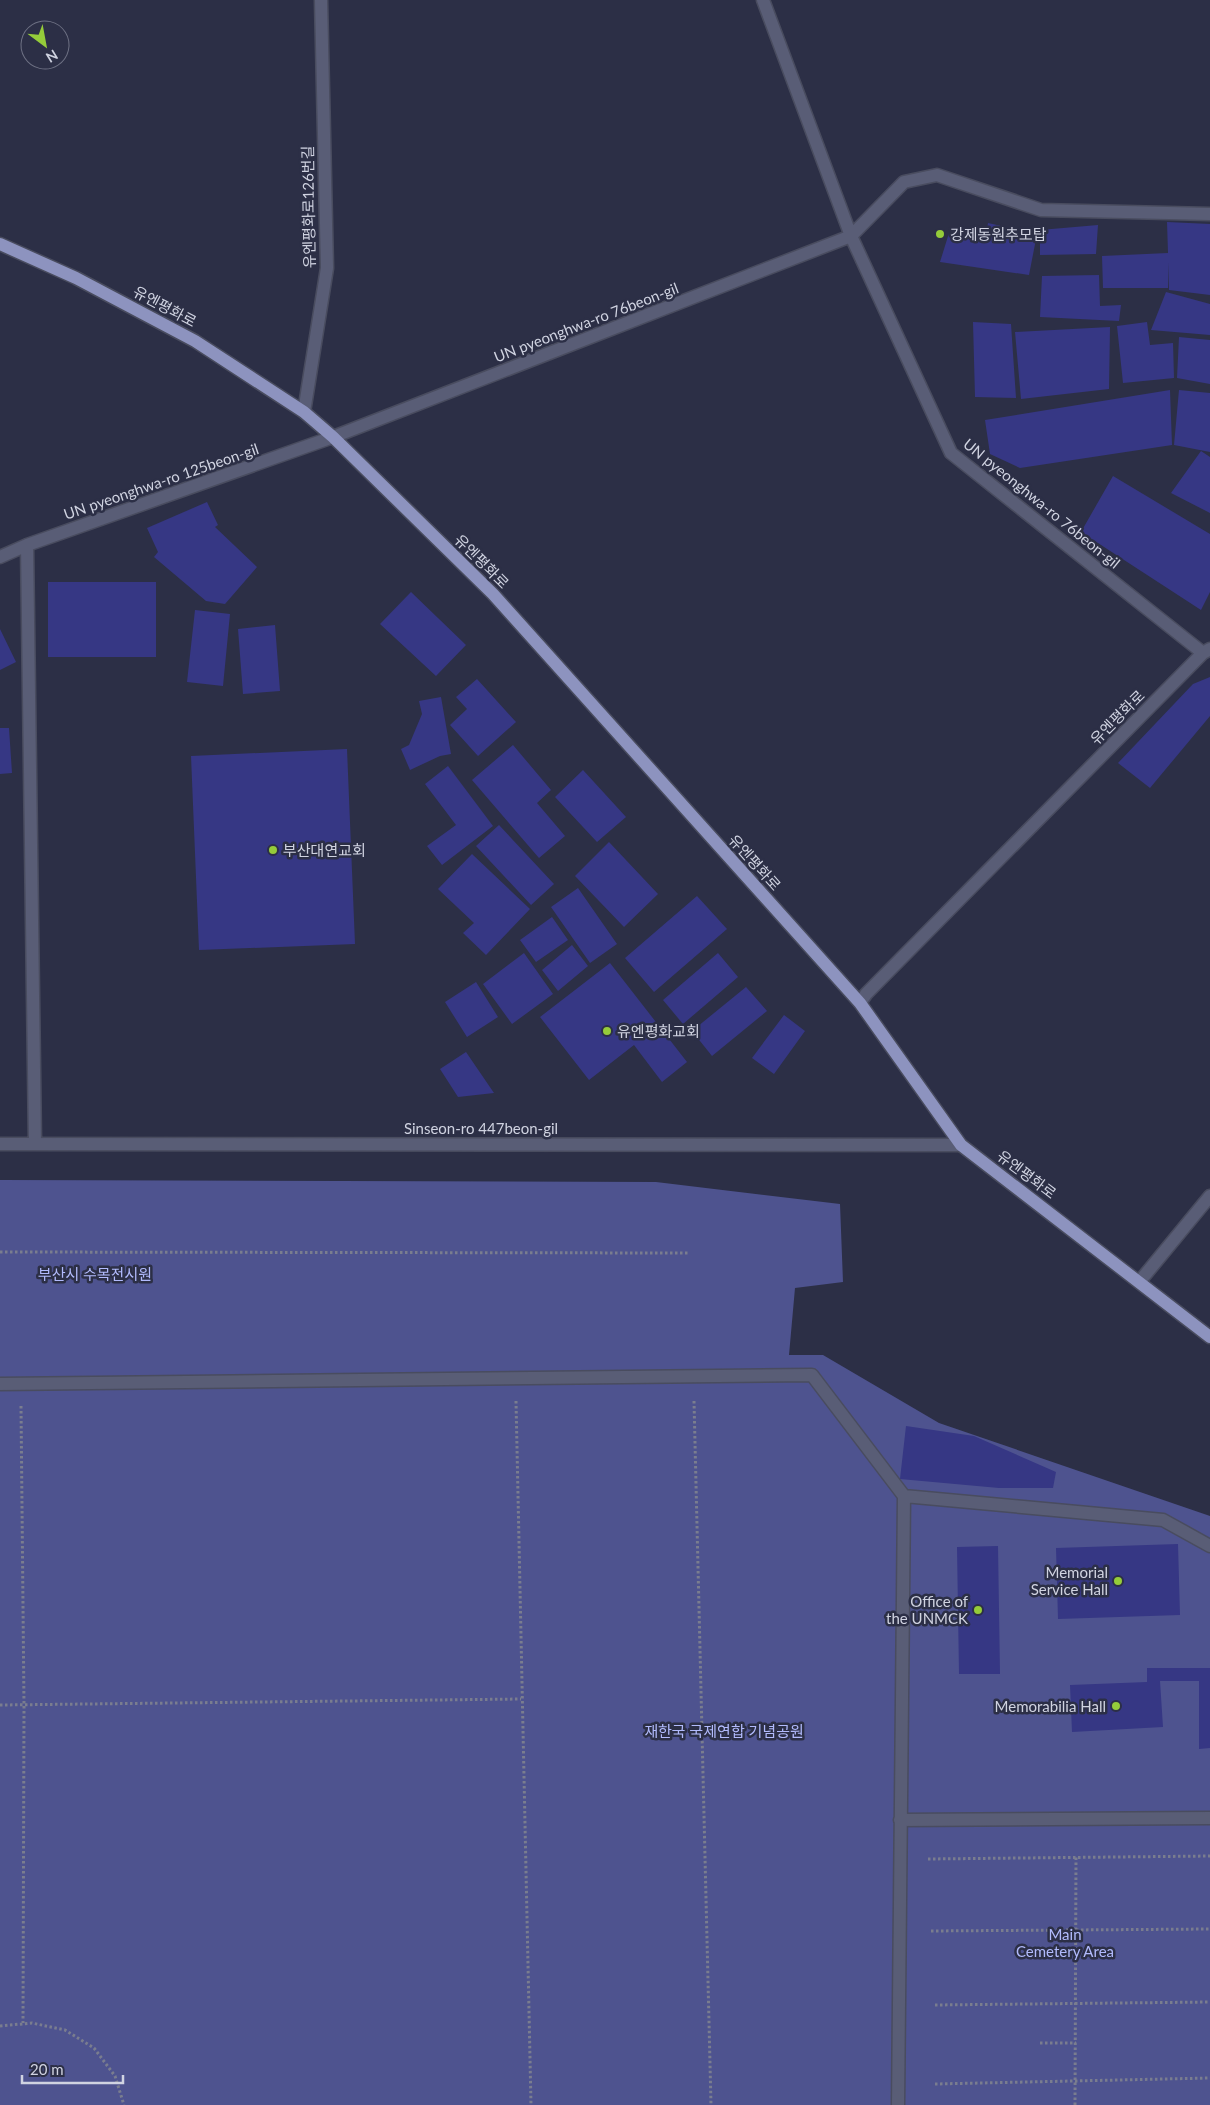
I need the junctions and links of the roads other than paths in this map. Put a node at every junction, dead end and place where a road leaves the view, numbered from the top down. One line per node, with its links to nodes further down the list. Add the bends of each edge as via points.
1 (321, 0): 6 (street, 유엔평화로126번길, via 327,268)
2 (763, 0): 4 (street)
3 (1210, 214): 4 (street, UN pyeonghwa-ro 76beon-gil, via 1041,210 937,175 904,182)
4 (851, 236): 7 (street, UN pyeonghwa-ro 76beon-gil); 10 (street, UN pyeonghwa-ro 76beon-gil, via 951,453)
5 (0, 244): 6 (main road, 유엔평화로, via 76,278 195,341)
6 (304, 412): 7 (main road, 유엔평화로)
7 (333, 437): 8 (street, UN pyeonghwa-ro 125beon-gil); 11 (main road, 유엔평화로, via 493,594)
8 (27, 545): 9 (street, UN pyeonghwa-ro 125beon-gil); 13 (street)
9 (0, 557)
10 (1207, 651): 11 (street, 유엔평화로)
11 (860, 1003): 14 (main road, 유엔평화로)
12 (0, 1144): 13 (street, Sinseon-ro 447beon-gil)
13 (35, 1144): 14 (street, Sinseon-ro 447beon-gil)
14 (961, 1144): 16 (main road, 유엔평화로)
15 (1210, 1196): 16 (street)
16 (1140, 1281): 17 (main road, 유엔평화로)
17 (1210, 1337)
18 (0, 1384): 19 (street, via 812,1375)
19 (904, 1496): 20 (street, via 1163,1520); 22 (street)
20 (1210, 1546)
21 (1210, 1818): 22 (street)
22 (900, 1820): 23 (street)
23 (898, 2105)

